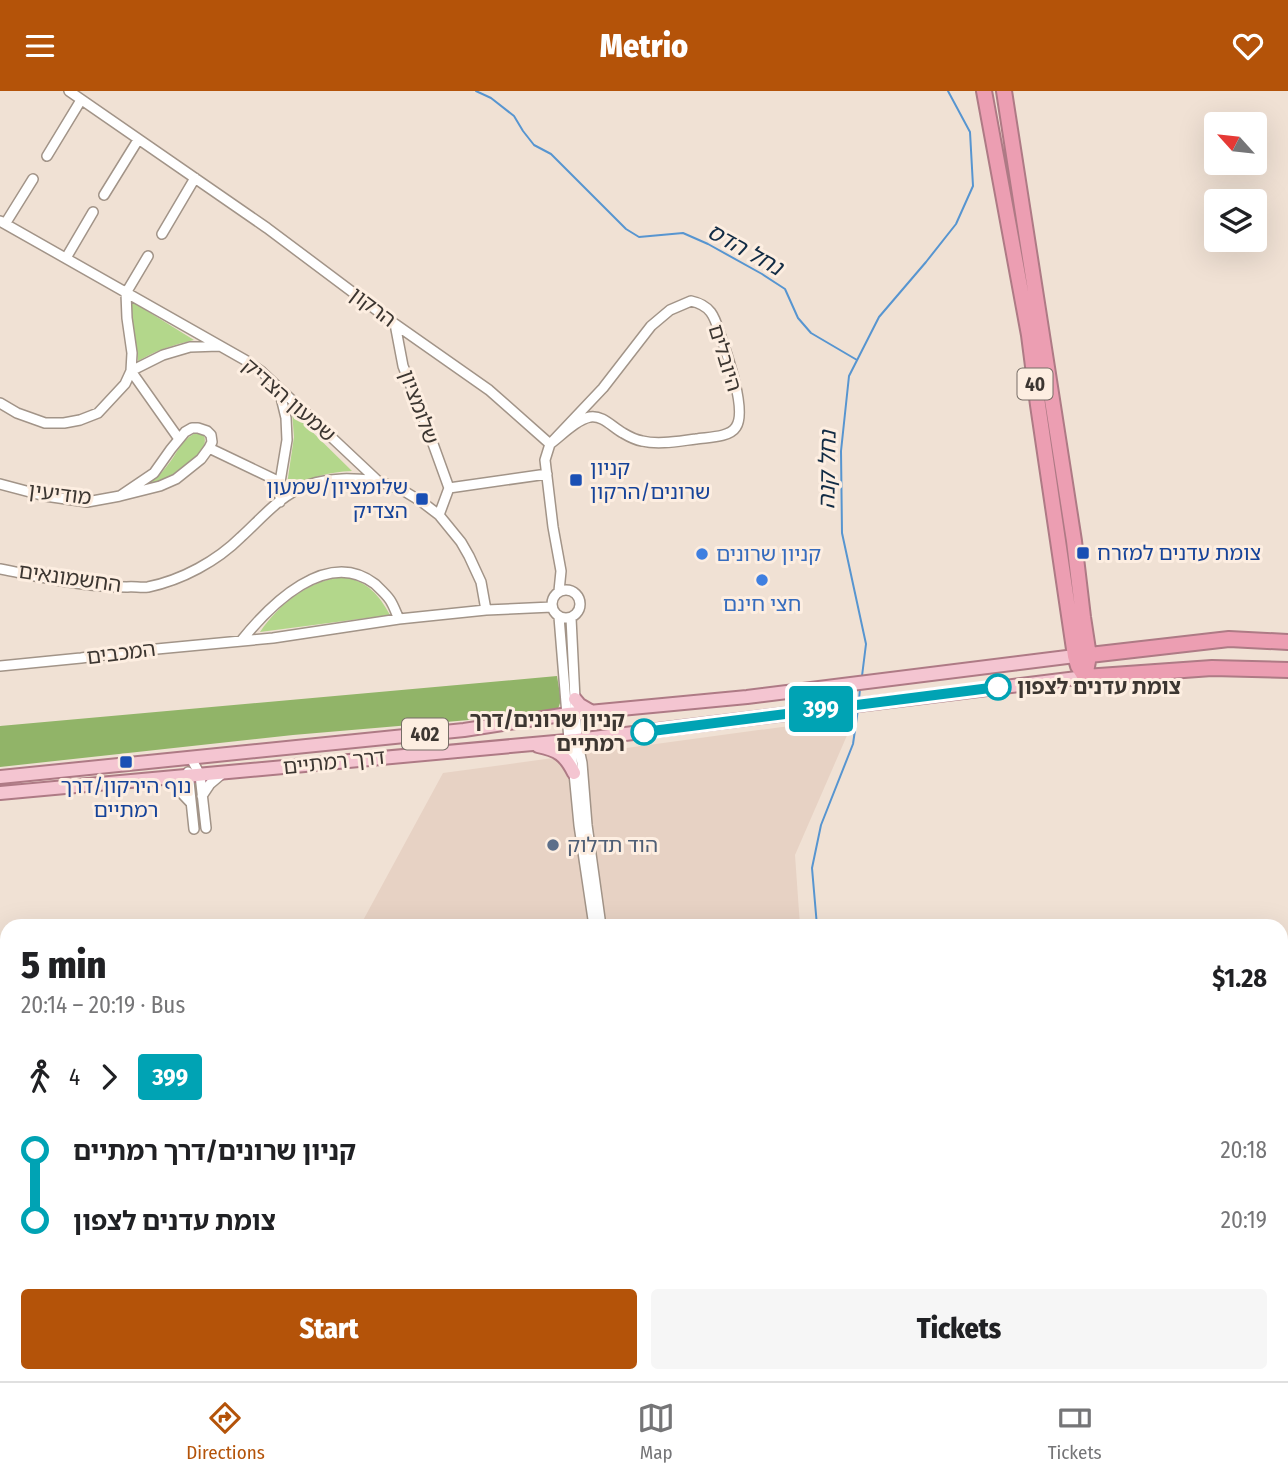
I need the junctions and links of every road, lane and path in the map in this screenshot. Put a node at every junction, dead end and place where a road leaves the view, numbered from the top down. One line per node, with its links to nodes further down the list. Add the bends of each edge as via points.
1 (69, 91): 4 (street, הרקון)
2 (984, 91): 43 (highway, 40, via 1029,335 1073,639 1070,648)
3 (1004, 91): 37 (highway, 40)
4 (81, 100): 5 (street, הרקון); 6 (street)
5 (138, 140): 7 (street, הרקון); 9 (street)
6 (47, 156)
7 (195, 178): 12 (street); 16 (street, הרקון)
8 (33, 179): 11 (street)
9 (104, 195)
10 (93, 212): 14 (street)
11 (3, 223): 14 (street, שמעון הצדיק)
12 (162, 234)
13 (148, 256): 15 (street)
14 (66, 258): 15 (street, שמעון הצדיק)
15 (126, 293): 17 (street, שמעון הצדיק); 18 (street)
16 (395, 324): 22 (street, הרקון, via 489,390); 28 (street, שלומציון, via 403,366)
17 (221, 346): 18 (street, via 190,347); 19 (street, שמעון הצדיק, via 245,359)
18 (131, 371): 20 (street, via 98,413 80,420 45,423); 21 (street)
19 (278, 388): 25 (street, שמעון הצדיק); 26 (street, via 287,440)
20 (0, 403)
21 (179, 439): 23 (street, via 198,428 211,435); 29 (street, מודיעין, via 154,473)
22 (550, 444): 22 (street, היובלים, via 592,417 643,441 699,438 727,434 735,428 739,402 711,310 691,301 651,325 603,388); 24 (street)
23 (209, 448): 26 (street); 29 (street, מודיעין, via 176,479)
24 (547, 474): 28 (street); 33 (street)
25 (378, 481): 30 (street, החשמונאים, via 340,478 315,483); 31 (street, שמעון הצדיק, via 413,496)
26 (280, 482): 30 (street)
27 (0, 484): 29 (street, מודיעין, via 87,502)
28 (449, 488): 31 (street)
29 (120, 496)
30 (280, 502): 32 (street, החשמונאים, via 212,560 146,587 69,583)
31 (439, 515): 35 (street, שמעון הצדיק, via 470,556)
32 (0, 569)
33 (564, 591): 34 (street, via 554,596); 38 (street, via 577,594 580,603)
34 (551, 607): 35 (street, המכבים); 36 (street)
35 (486, 610): 39 (street, המכבים)
36 (559, 617): 38 (street); 47 (street)
37 (1083, 617): 42 (highway, via 1100,642); 43 (highway, 40)
38 (572, 618): 47 (street)
39 (399, 619): 40 (street, המכבים); 40 (street, via 389,599 369,580 345,571 332,572 281,598)
40 (241, 641): 44 (street, המכבים)
41 (1288, 642): 42 (highway, via 1229,639)
42 (1126, 650): 43 (highway)
43 (1075, 657): 46 (highway, 40); 47 (main road, via 735,698 593,712 580,705)
44 (0, 666)
45 (1288, 670): 46 (highway, via 1212,668)
46 (1085, 677): 48 (main road, דרך רמתיים / 402)
47 (568, 709): 48 (street); 50 (main road, דרך רמתיים / 402, via 464,730)
48 (573, 740): 49 (main road, דרך רמתיים / 402); 52 (street); 62 (street, via 582,763)
49 (528, 743): 51 (main road, דרך רמתיים / 402); 52 (main road, via 560,754)
50 (191, 758): 53 (street); 54 (main road, דרך רמתיים / 402)
51 (223, 773): 53 (main road, דרך רמתיים / 402); 57 (street)
52 (574, 773): 61 (street)
53 (194, 775): 55 (main road, דרך רמתיים / 402); 57 (street); 58 (street)
54 (0, 778)
55 (159, 778): 56 (main road, דרך רמתיים / 402); 58 (street, via 172,783)
56 (0, 793)
57 (202, 796): 59 (street)
58 (191, 803): 60 (street)
59 (205, 828)
60 (194, 829)
61 (593, 919)
62 (600, 919)

